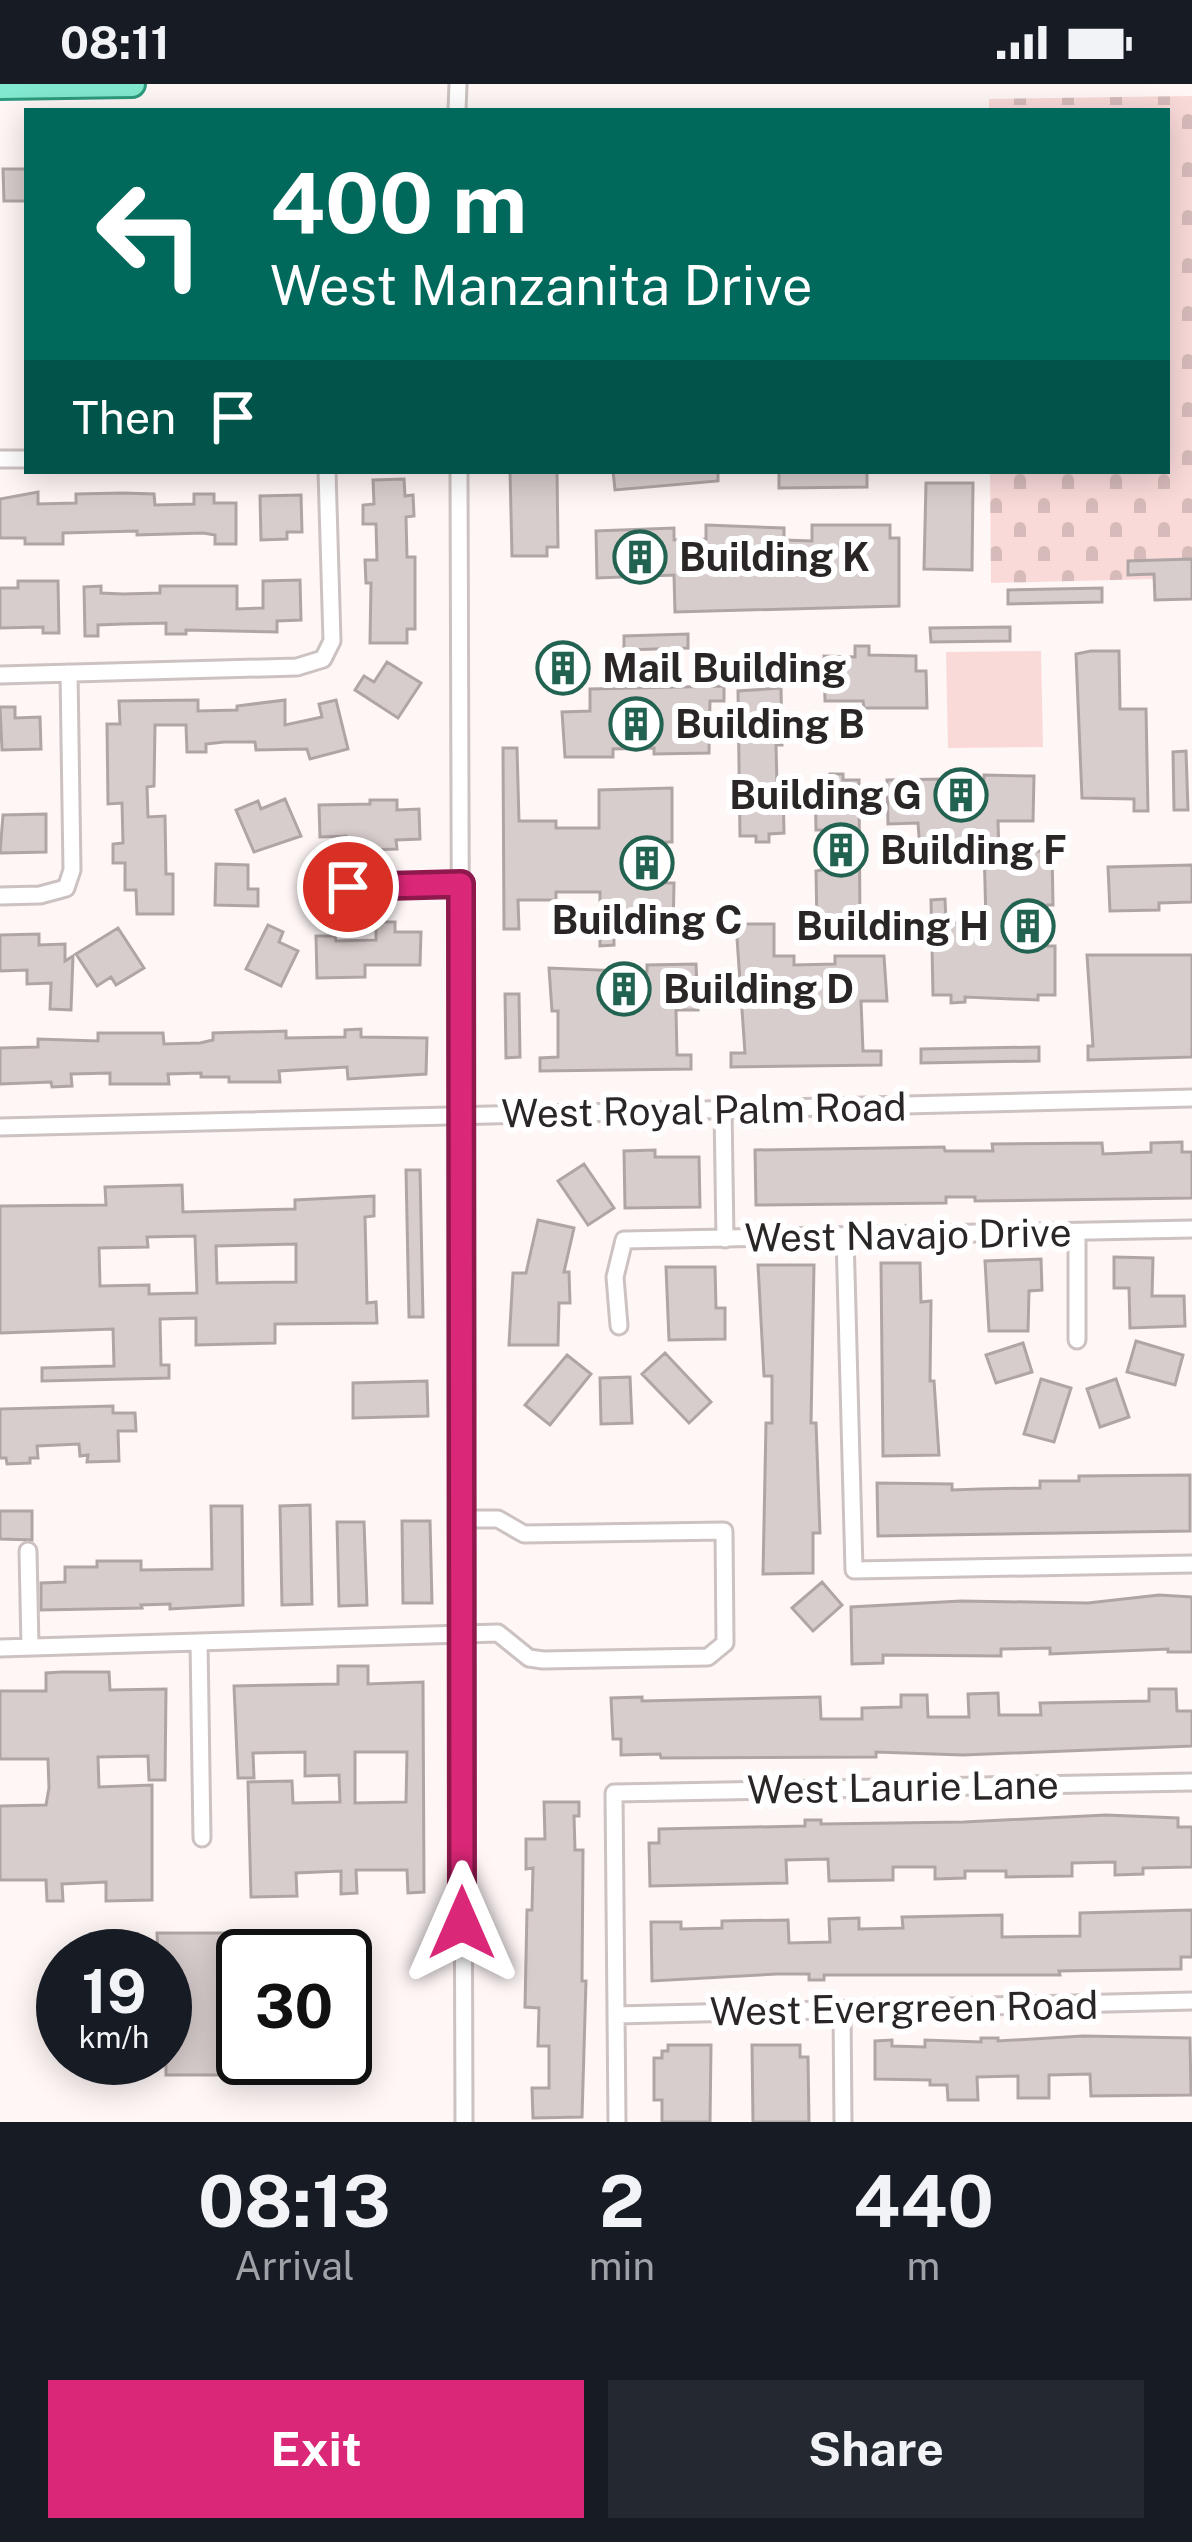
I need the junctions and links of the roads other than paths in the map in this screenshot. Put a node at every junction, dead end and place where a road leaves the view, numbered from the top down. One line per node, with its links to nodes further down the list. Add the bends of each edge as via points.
1 (132, 84): 2 (main road)
2 (0, 86)
3 (327, 474): 5 (street, via 332,641 323,659 297,667)
4 (459, 474): 7 (street)
5 (69, 673): 6 (street); 9 (street, via 72,870 66,888)
6 (0, 675)
7 (461, 884): 8 (street); 12 (street)
8 (308, 888)
9 (0, 896)
10 (1192, 1098): 11 (street, West Royal Palm Road)
11 (723, 1108): 12 (street, West Royal Palm Road); 17 (street)
12 (462, 1116): 13 (street, West Royal Palm Road); 20 (street)
13 (0, 1126)
14 (1192, 1229): 15 (street, West Navajo Drive)
15 (1077, 1233): 16 (street, West Navajo Drive); 19 (street)
16 (845, 1236): 17 (street, West Navajo Drive); 22 (street, via 854,1570)
17 (725, 1238): 18 (street, West Navajo Drive, via 624,1240 615,1277)
18 (619, 1326)
19 (1077, 1340)
20 (463, 1519): 23 (street); 23 (street, via 498,1519 524,1534 724,1531 725,1643 708,1657 543,1660 498,1634)
21 (28, 1550): 25 (street)
22 (1192, 1564)
23 (462, 1637): 24 (street); 32 (street)
24 (200, 1643): 25 (street); 28 (street)
25 (30, 1647): 26 (street)
26 (0, 1648)
27 (1192, 1782): 31 (street, West Laurie Lane, via 614,1793)
28 (202, 1838)
29 (1192, 2001): 30 (street, West Evergreen Road)
30 (842, 2009): 31 (street, West Evergreen Road); 34 (street)
31 (616, 2014): 33 (street)
32 (464, 2122)
33 (617, 2122)
34 (843, 2122)

